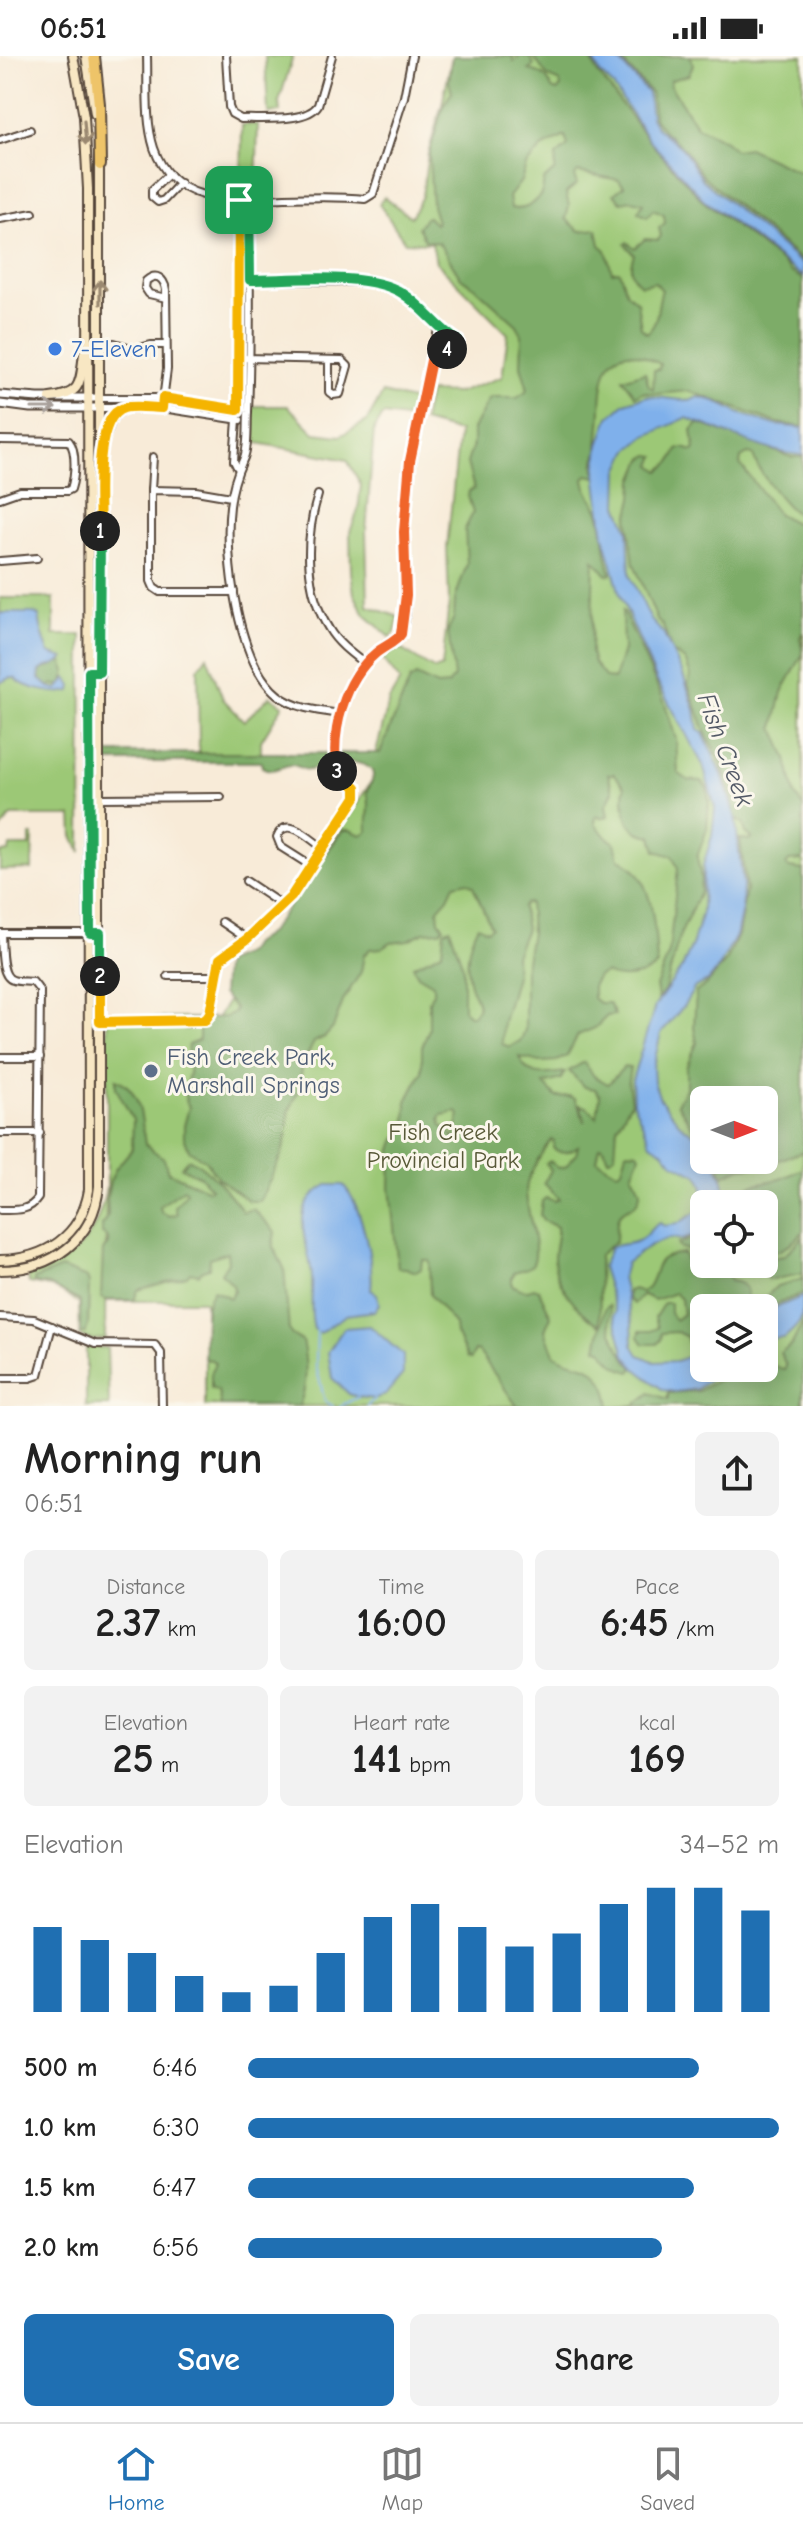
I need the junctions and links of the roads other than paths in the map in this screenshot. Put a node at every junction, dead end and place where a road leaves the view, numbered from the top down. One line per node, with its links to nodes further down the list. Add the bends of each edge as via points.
1 (73, 56): 20 (main road, one-way to 20, via 87,152)
2 (86, 56): 10 (main road)
3 (94, 56): 10 (highway)
4 (147, 56): 11 (street, via 151,137)
5 (226, 56): 6 (street, via 229,107 241,119 314,112)
6 (332, 56)
7 (412, 56): 13 (street, via 373,194 365,199)
8 (30, 130): 9 (street)
9 (0, 140)
10 (100, 165): 32 (main road, one-way to 10)
11 (169, 174): 12 (street); 12 (street, via 152,190 158,202)
12 (180, 183): 14 (street, via 200,195)
13 (249, 199): 14 (street); 18 (street)
14 (239, 200): 17 (street)
15 (33, 213): 16 (street)
16 (0, 219)
17 (240, 280): 18 (street); 25 (street)
18 (250, 280): 21 (street, via 377,282 412,300); 26 (street)
19 (166, 298): 23 (street)
20 (89, 316): 29 (main road, via 80,382 71,394); 31 (main road)
21 (439, 326): 24 (street); 24 (street, via 459,347 453,351)
22 (114, 343): 23 (street, via 135,349)
23 (166, 345): 30 (street)
24 (434, 346): 51 (street, via 410,461 401,632)
25 (240, 358): 26 (street); 36 (street)
26 (250, 359): 27 (street); 37 (street)
27 (329, 360): 27 (street, via 329,392 340,394 348,366)
28 (0, 395): 29 (street)
29 (50, 398): 31 (street)
30 (163, 398): 32 (street); 35 (street); 36 (street)
31 (88, 403): 32 (street); 33 (street, one-way to 31, via 30,408); 52 (main road)
32 (101, 403): 34 (street); 41 (main road)
33 (0, 404)
34 (124, 408): 35 (street); 41 (main road, via 112,417)
35 (162, 408): 38 (street)
36 (238, 410): 37 (street); 38 (street)
37 (248, 412): 39 (street)
38 (238, 420): 39 (street); 43 (street)
39 (247, 421): 43 (street, via 243,460)
40 (0, 440): 47 (street, via 69,441 73,483 67,491 20,491)
41 (101, 445): 52 (main road)
42 (153, 457): 44 (street)
43 (237, 467): 46 (street)
44 (151, 490): 46 (street); 50 (street, via 154,588)
45 (318, 495): 51 (street, via 308,548 318,607 329,631)
46 (231, 497): 50 (street)
47 (0, 498)
48 (37, 558): 49 (street)
49 (0, 561)
50 (234, 592): 53 (street, via 249,651 268,685 299,706)
51 (365, 664): 53 (street)
52 (94, 672): 55 (main road); 62 (main road)
53 (341, 714): 56 (street, via 336,770 354,784 357,795)
54 (221, 797): 55 (street)
55 (100, 798): 62 (main road)
56 (323, 848): 57 (street); 57 (street, via 292,827 279,830 281,847)
57 (311, 866): 59 (street)
58 (246, 881): 59 (street)
59 (282, 905): 63 (street)
60 (222, 922): 63 (street)
61 (1, 933): 62 (street); 68 (street, via 4,975 33,982 40,991)
62 (95, 933): 66 (main road); 72 (main road, via 86,1205 73,1230 52,1248)
63 (247, 939): 65 (street, via 220,959)
64 (168, 976): 65 (street)
65 (216, 976): 66 (street, via 205,1020)
66 (100, 1022): 73 (main road, via 99,1186 94,1213 60,1255 30,1267)
67 (0, 1057): 68 (street)
68 (40, 1057): 70 (street)
69 (0, 1133): 70 (street)
70 (40, 1133): 71 (street, via 38,1198 25,1209)
71 (0, 1210)
72 (0, 1260)
73 (0, 1270)
74 (0, 1317): 75 (street)
75 (52, 1326): 76 (street, via 39,1375); 77 (street, via 95,1344 155,1345 161,1353)
76 (0, 1378)
77 (162, 1406)

